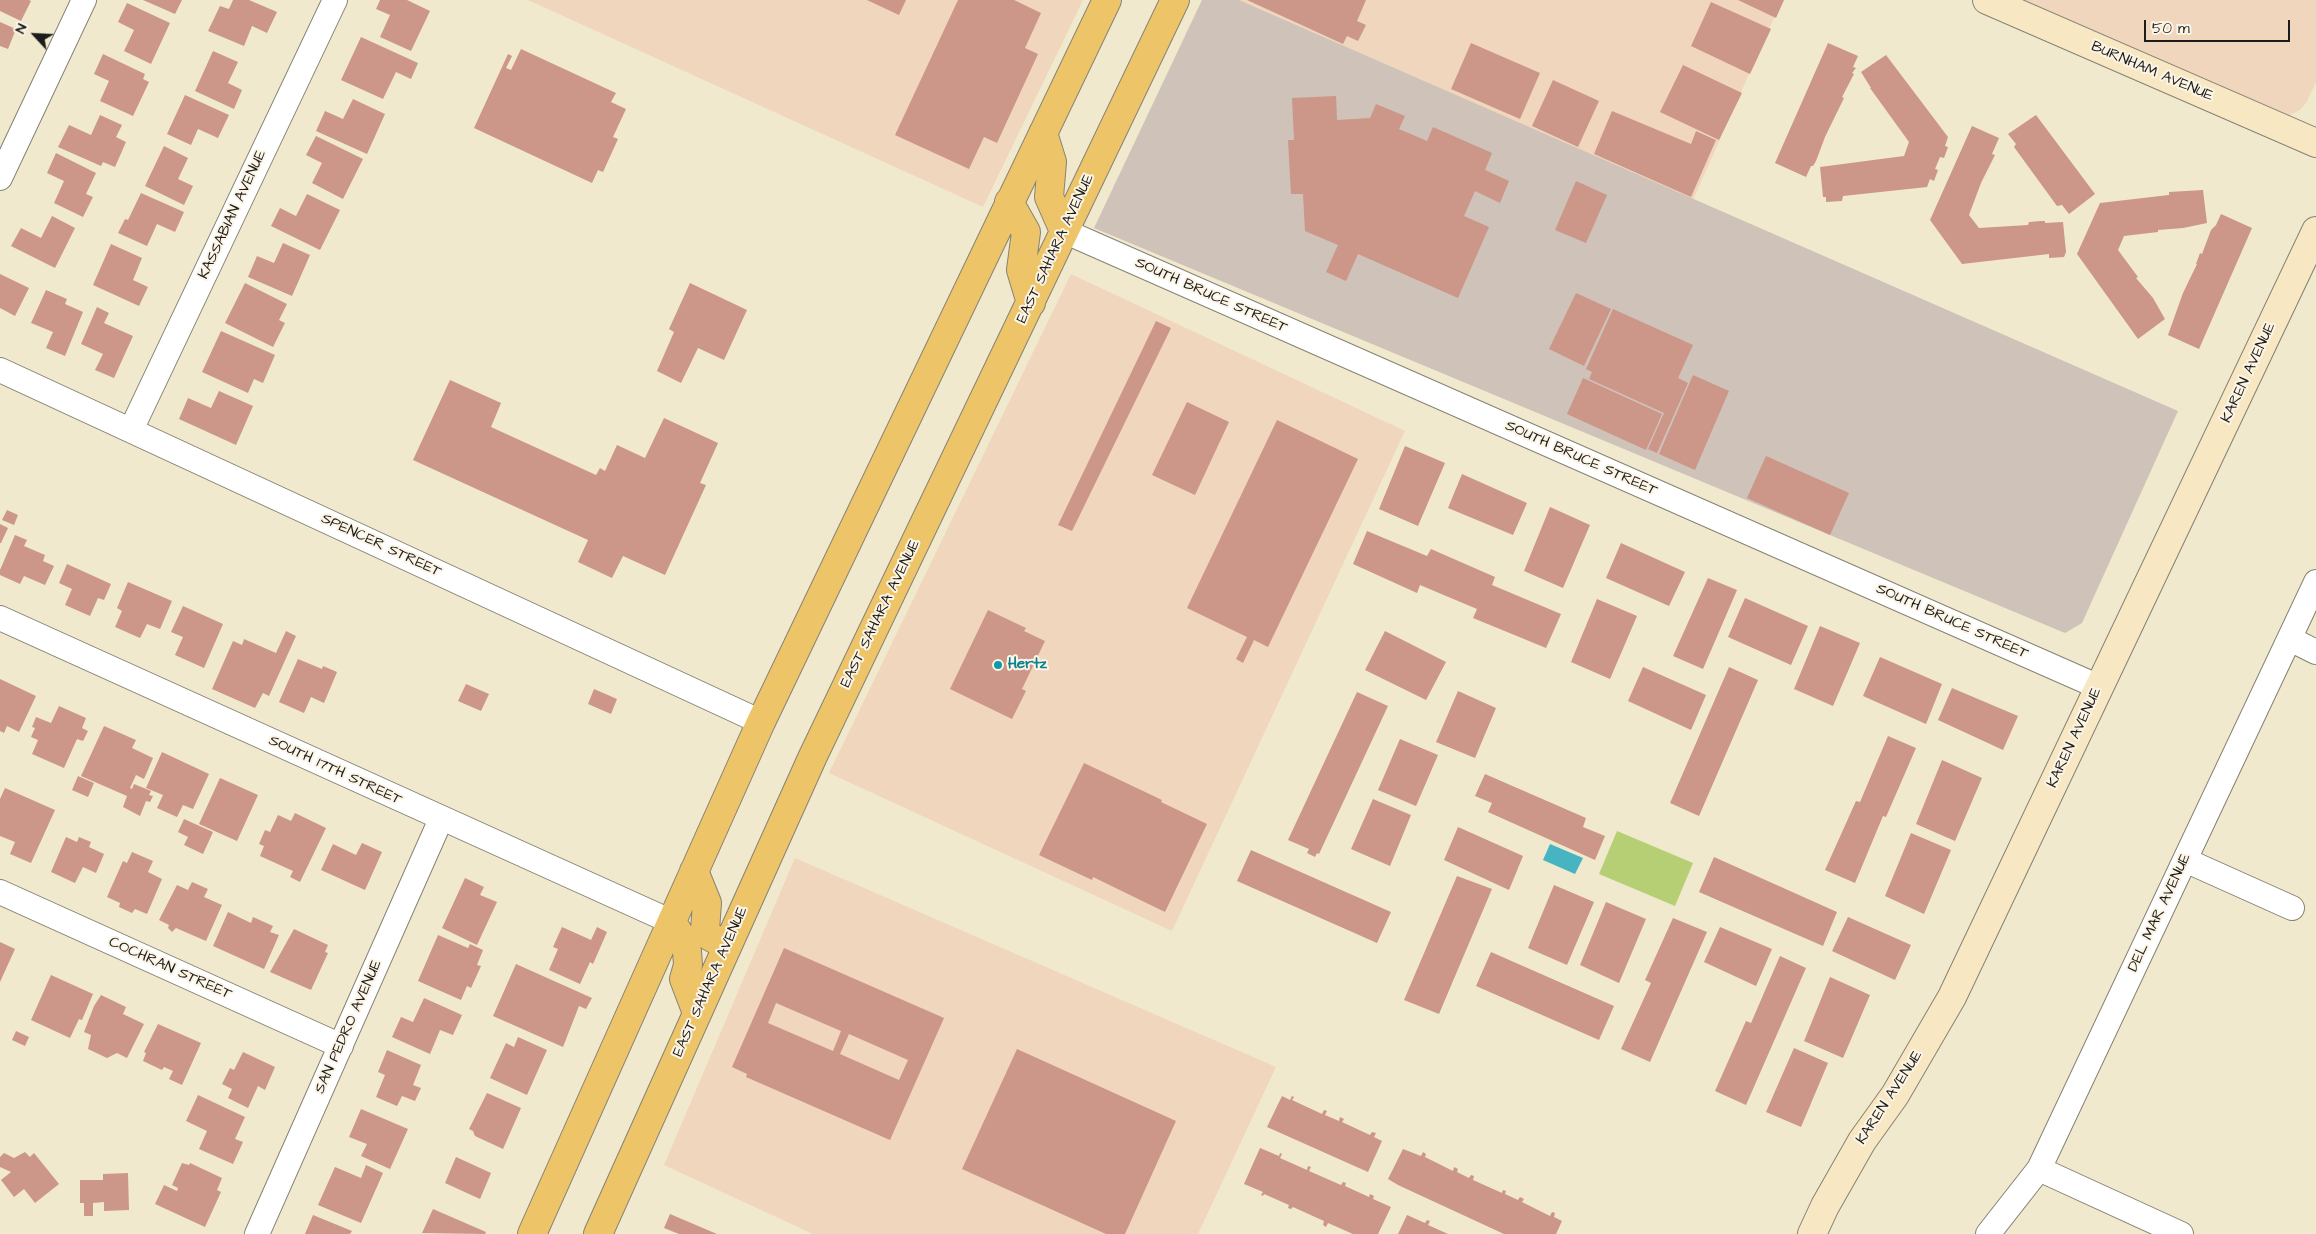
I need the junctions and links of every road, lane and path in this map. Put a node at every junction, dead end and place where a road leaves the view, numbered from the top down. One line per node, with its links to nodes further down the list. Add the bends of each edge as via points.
1 (84, 0): 8 (street)
2 (335, 0): 14 (street, KASSABIAN AVENUE)
3 (1107, 0): 6 (main road)
4 (1175, 0): 10 (main road, EAST SAHARA AVENUE)
5 (1987, 0): 7 (street, BURNHAM AVENUE)
6 (1043, 133): 9 (main road); 10 (main road, via 1052,162 1049,197)
7 (2316, 143)
8 (0, 178)
9 (1009, 202): 12 (main road, via 1026,232 1021,270); 20 (main road)
10 (1064, 231): 12 (main road, EAST SAHARA AVENUE); 19 (street, SOUTH BRUCE STREET)
11 (2316, 231): 19 (street, KAREN AVENUE)
12 (1030, 303): 27 (main road, EAST SAHARA AVENUE, via 809,764)
13 (0, 370): 14 (street, SPENCER STREET)
14 (131, 430): 20 (street, SPENCER STREET)
15 (2316, 582): 17 (street, DEL MAR AVENUE)
16 (0, 618): 21 (street, SOUTH 17TH STREET)
17 (2290, 639): 18 (street); 22 (street, DEL MAR AVENUE)
18 (2316, 652)
19 (2099, 687): 34 (street, KAREN AVENUE, via 1952,997 1895,1095 1862,1141)
20 (761, 722): 23 (main road)
21 (441, 819): 26 (street, SOUTH 17TH STREET); 29 (street, SAN PEDRO AVENUE)
22 (2185, 860): 25 (street); 30 (street, DEL MAR AVENUE)
23 (694, 871): 26 (main road); 27 (main road, via 707,903 705,930)
24 (0, 892): 29 (street, COCHRAN STREET)
25 (2292, 908)
26 (672, 922): 28 (main road, via 687,951 684,979); 32 (main road)
27 (727, 946): 28 (main road, EAST SAHARA AVENUE)
28 (697, 1013): 33 (main road, EAST SAHARA AVENUE)
29 (341, 1046): 31 (street, SAN PEDRO AVENUE)
30 (2039, 1169): 35 (street, DEL MAR AVENUE); 36 (street)
31 (257, 1234)
32 (532, 1234)
33 (598, 1234)
34 (1812, 1234)
35 (1988, 1234)
36 (2180, 1234)

